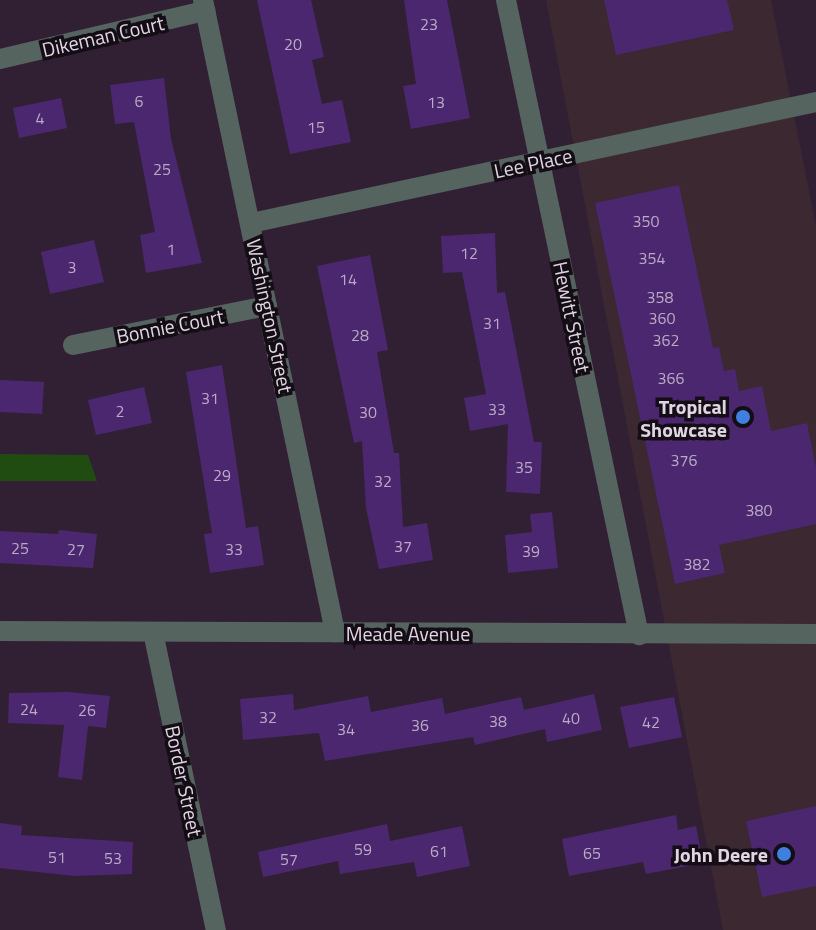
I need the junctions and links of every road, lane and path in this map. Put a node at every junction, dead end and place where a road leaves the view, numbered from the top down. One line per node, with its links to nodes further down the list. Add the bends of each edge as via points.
1 (506, 0): 5 (street, Hewitt Street)
2 (204, 6): 3 (street, Dikeman Court); 6 (street, Washington Street)
3 (0, 59)
4 (816, 102): 5 (street, Lee Place)
5 (539, 162): 6 (street, Lee Place); 13 (street, Hewitt Street)
6 (251, 223): 7 (street, Washington Street)
7 (267, 306): 8 (street, Bonnie Court); 11 (street, Washington Street)
8 (73, 345)
9 (0, 631): 10 (street, Meade Avenue)
10 (153, 632): 11 (street, Meade Avenue); 14 (street, Border Street)
11 (335, 632): 13 (street, Meade Avenue)
12 (816, 634): 13 (street, Meade Avenue)
13 (639, 635)
14 (216, 930)

